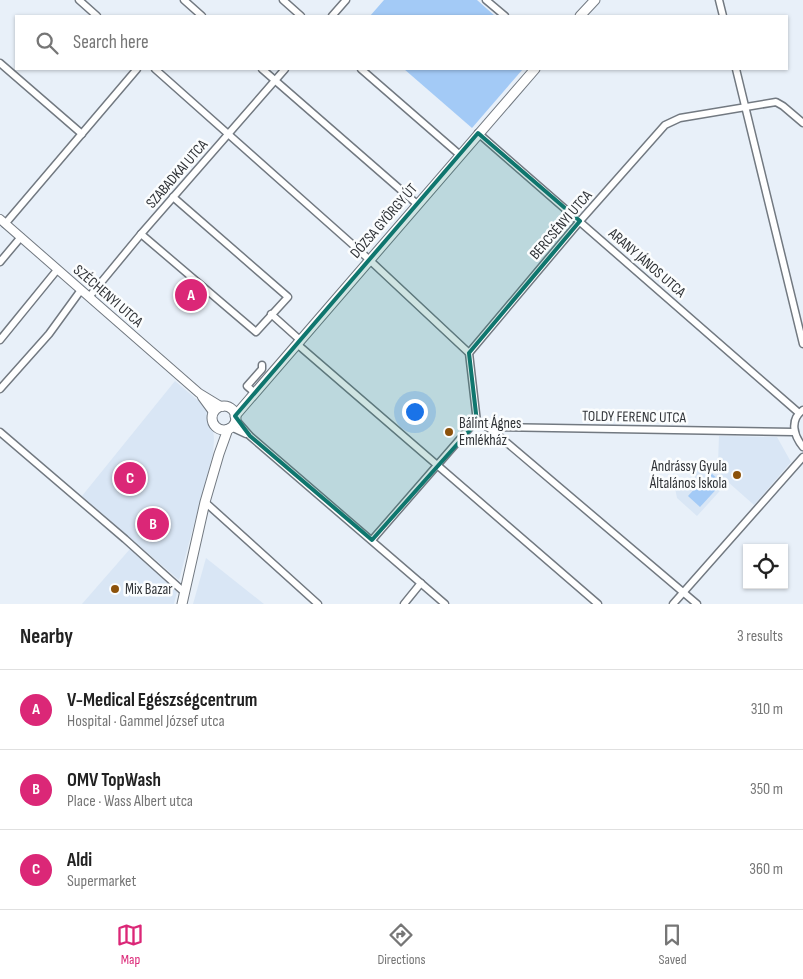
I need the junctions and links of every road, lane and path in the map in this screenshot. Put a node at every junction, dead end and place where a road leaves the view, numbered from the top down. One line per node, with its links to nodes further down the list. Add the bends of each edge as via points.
1 (184, 0): 9 (street)
2 (283, 0): 10 (street)
3 (346, 0): 11 (street)
4 (486, 0): 12 (street)
5 (720, 0): 14 (street)
6 (81, 1): 8 (street)
7 (591, 1): 13 (main road)
8 (96, 15)
9 (201, 15)
10 (300, 15)
11 (333, 15)
12 (504, 15)
13 (581, 15)
14 (723, 15)
15 (0, 63): 27 (street)
16 (136, 70): 27 (street)
17 (156, 70): 28 (street)
18 (263, 70): 23 (street)
19 (284, 70): 23 (street, SZABADKAI UTCA)
20 (362, 70): 29 (street)
21 (534, 70): 26 (main road, DÓZSA GYÖRGY ÚT)
22 (736, 70): 24 (street)
23 (275, 80): 28 (street, SZABADKAI UTCA); 31 (street)
24 (745, 107): 25 (street, BERCSÉNYI UTCA, via 776,102); 33 (street, BERCSÉNYI UTCA, via 670,122); 44 (street)
25 (803, 123)
26 (478, 133): 29 (main road, DÓZSA GYÖRGY ÚT); 33 (street, ARANY JÁNOS UTCA)
27 (82, 134): 32 (street)
28 (228, 134): 30 (street, SZABADKAI UTCA); 36 (street)
29 (460, 155): 31 (main road, DÓZSA GYÖRGY ÚT)
30 (173, 197): 34 (street, SZABADKAI UTCA); 41 (street, via 288,297)
31 (417, 204): 36 (main road, DÓZSA GYÖRGY ÚT)
32 (2, 221): 35 (street, SZÉCHENYI UTCA)
33 (580, 221): 45 (street, BERCSÉNYI UTCA); 52 (street, ARANY JÁNOS UTCA)
34 (141, 234): 40 (street, SZABADKAI UTCA); 41 (street, via 256,332)
35 (21, 238): 37 (street); 38 (street, SZÉCHENYI UTCA)
36 (369, 260): 43 (main road, DÓZSA GYÖRGY ÚT); 45 (street)
37 (0, 262)
38 (57, 270): 39 (street, SZÉCHENYI UTCA); 42 (street)
39 (81, 290): 40 (street, SZÉCHENYI UTCA); 47 (street, via 49,334)
40 (89, 297): 48 (street, SZÉCHENYI UTCA)
41 (271, 314): 43 (street)
42 (0, 340)
43 (298, 342): 49 (main road, DÓZSA GYÖRGY ÚT); 64 (street)
44 (803, 344)
45 (469, 353): 54 (street)
46 (262, 365): 49 (street, via 247,386)
47 (0, 389)
48 (199, 393): 50 (street, SZÉCHENYI UTCA); 51 (street, SZÉCHENYI UTCA)
49 (253, 395): 50 (main road, DÓZSA GYÖRGY ÚT); 53 (main road, DÓZSA GYÖRGY ÚT)
50 (226, 407): 51 (main road); 53 (main road)
51 (213, 412): 55 (main road, via 212,420)
52 (801, 412): 59 (street)
53 (235, 418): 56 (main road); 60 (street)
54 (477, 422): 57 (street); 64 (street)
55 (218, 428): 56 (main road); 62 (main road)
56 (229, 428): 60 (street); 62 (main road)
57 (493, 431): 59 (street, TOLDY FERENC UTCA, via 500,428); 69 (street)
58 (0, 432): 68 (street)
59 (794, 432): 61 (street)
60 (250, 436): 66 (street)
61 (803, 447)
62 (219, 454): 65 (main road)
63 (803, 457): 69 (street)
64 (437, 466): 66 (street); 74 (street)
65 (205, 502): 68 (main road); 71 (street)
66 (372, 540): 67 (street)
67 (421, 583): 72 (street); 73 (street)
68 (184, 592): 70 (main road)
69 (683, 592): 75 (street); 76 (street)
70 (182, 604)
71 (318, 604)
72 (404, 604)
73 (445, 604)
74 (598, 604)
75 (673, 604)
76 (697, 604)

